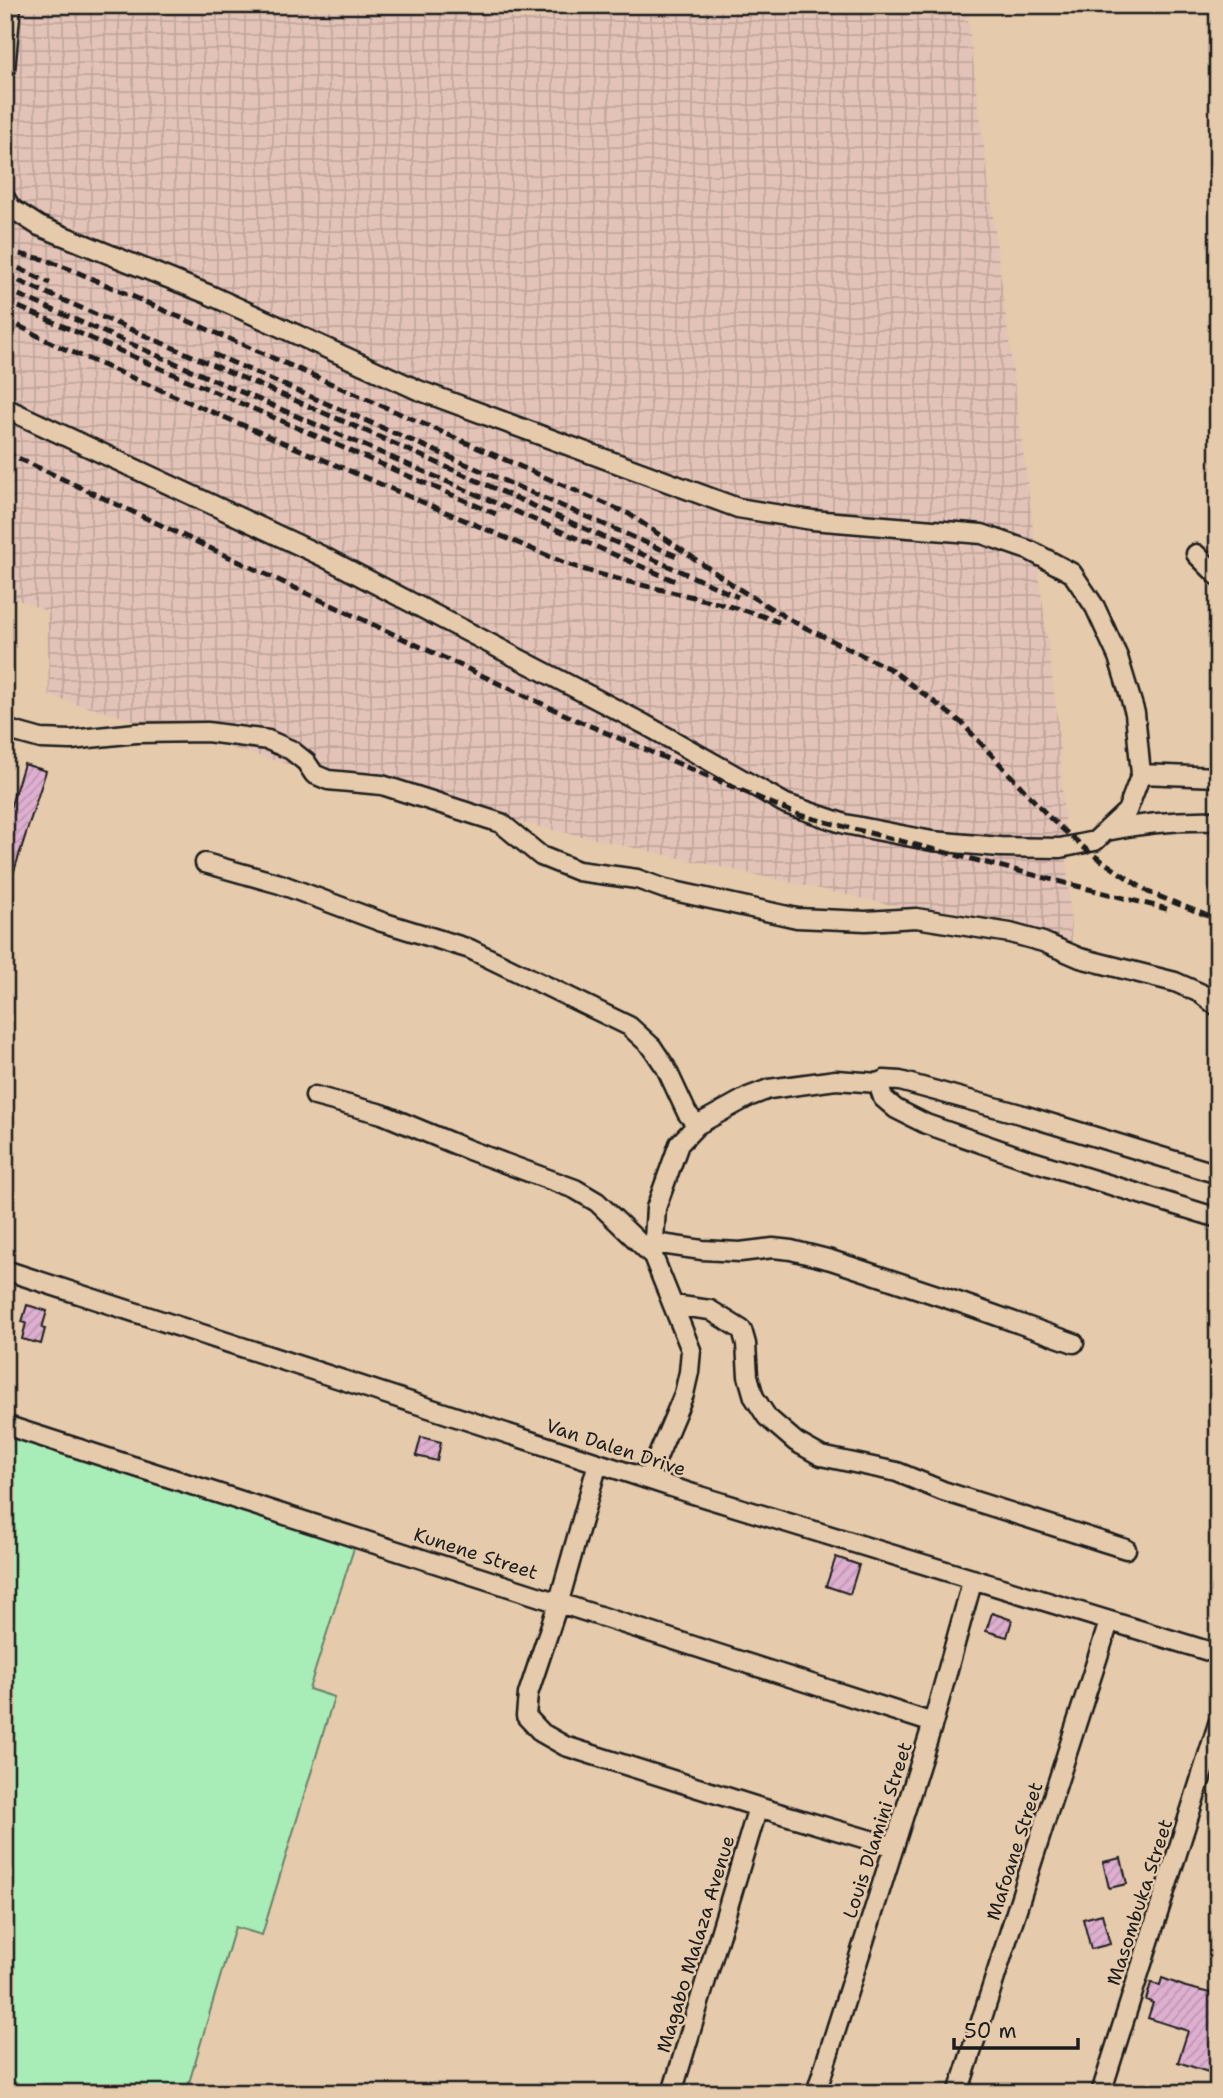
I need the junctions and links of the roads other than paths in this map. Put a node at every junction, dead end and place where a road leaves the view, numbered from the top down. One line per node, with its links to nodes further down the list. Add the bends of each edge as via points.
1 (11, 5): 2 (street)
2 (5, 70)
3 (5, 198): 8 (street, via 11,208 39,226 210,295 418,390 738,508 812,520 982,534 1031,551 1072,573 1095,607 1118,657 1135,713)
4 (5, 408): 11 (street, via 321,556 644,724 786,804 845,824 932,841 1000,847 1060,848 1095,841)
5 (1196, 555): 6 (street)
6 (1218, 576)
7 (5, 729): 13 (street, via 41,739 207,732 268,740 291,750 314,774 328,780 382,785 501,823 541,856 578,871 637,879 797,918 916,918 1010,933 1080,958 1175,982)
8 (1141, 774): 9 (street); 11 (street, via 1127,811)
9 (1218, 777)
10 (1218, 821): 11 (street, via 1175,820)
11 (1106, 831)
12 (205, 863): 16 (street, via 470,949 629,1026 652,1047)
13 (1218, 1007)
14 (878, 1083): 16 (street, via 836,1080 769,1089); 17 (street, via 918,1085); 18 (street, via 883,1098 926,1124)
15 (315, 1096): 19 (street, via 382,1114 575,1189)
16 (697, 1125): 19 (street, via 679,1144 656,1208)
17 (1218, 1174)
18 (1218, 1218)
19 (653, 1249): 21 (street); 22 (street, via 791,1250)
20 (5, 1270): 24 (street, Van Dalen Drive)
21 (673, 1304): 25 (street, via 691,1350 689,1372); 26 (street, via 710,1310 742,1330 754,1397 767,1417 821,1456 897,1472)
22 (1074, 1343)
23 (5, 1425): 28 (street, Kunene Street)
24 (598, 1463): 25 (street, Van Dalen Drive); 28 (street)
25 (648, 1479): 27 (street, Van Dalen Drive)
26 (1126, 1549)
27 (973, 1579): 29 (street, Van Dalen Drive); 31 (street, Louis Dlamini Street)
28 (559, 1601): 31 (street, Kunene Street); 33 (street, via 528,1693 526,1716 542,1733 565,1746)
29 (1109, 1622): 30 (street, Van Dalen Drive); 37 (street, Mafoane Street)
30 (1218, 1654)
31 (933, 1723): 34 (street, Louis Dlamini Street)
32 (1218, 1724): 38 (street, Masombuka Street)
33 (758, 1807): 34 (street); 35 (street, Magabo Malaza Avenue)
34 (894, 1847): 36 (street, Louis Dlamini Street)
35 (673, 2093)
36 (816, 2093)
37 (958, 2093)
38 (1101, 2093)

